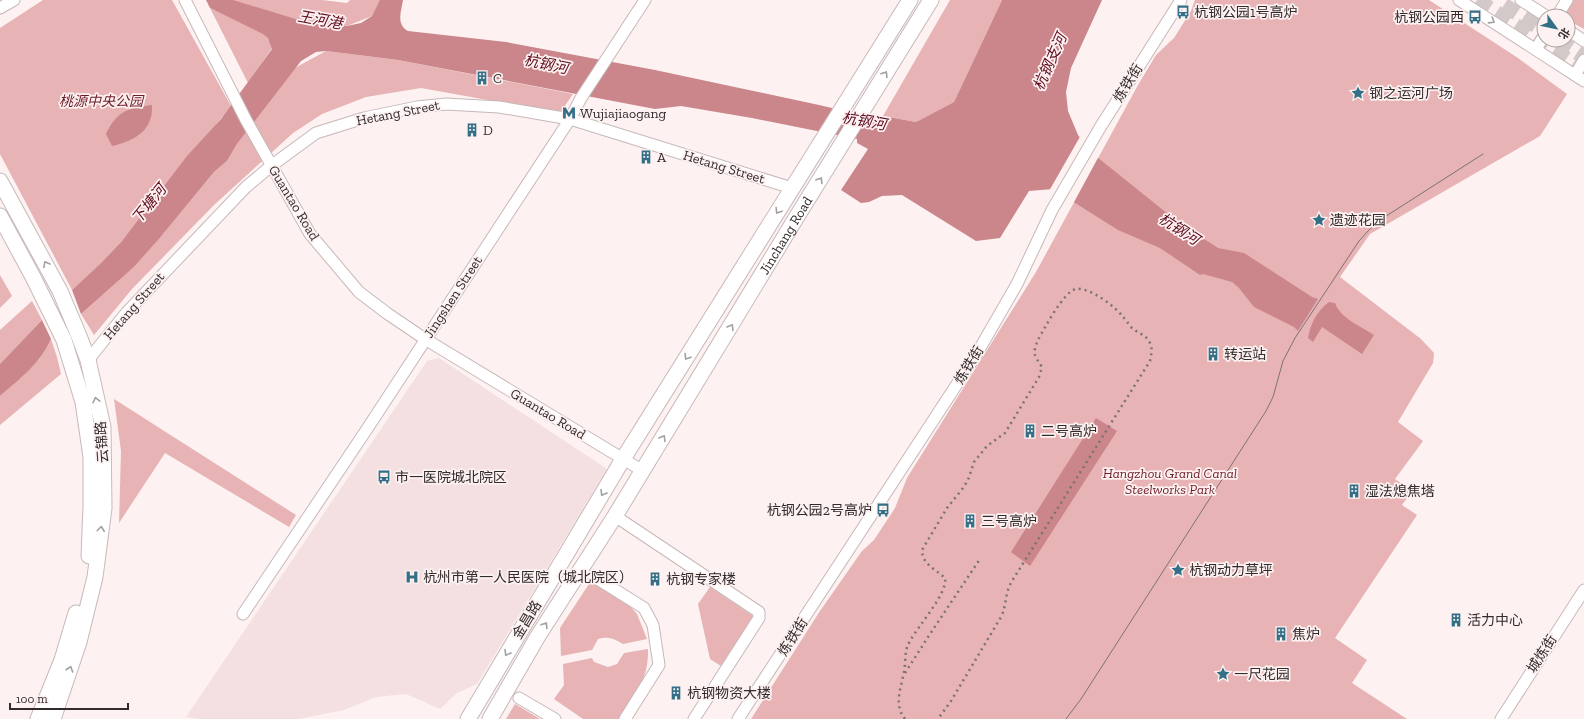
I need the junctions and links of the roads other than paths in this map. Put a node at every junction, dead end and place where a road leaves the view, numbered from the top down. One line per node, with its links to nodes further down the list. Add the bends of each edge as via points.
1 (14, 0): 9 (street)
2 (185, 0): 15 (street, Guantao Road)
3 (645, 0): 14 (street, Jingshen Street)
4 (910, 0): 17 (main road, Jinchang Road)
5 (931, 0): 22 (main road, Jinchang Road, one-way to 5)
6 (1181, 0): 35 (street, 炼铁街, via 1101,126 1052,210 1017,284 976,355)
7 (1459, 0): 11 (street, one-way to 11)
8 (1521, 0): 10 (street)
9 (0, 8)
10 (1536, 10)
11 (1536, 49): 13 (street)
12 (1584, 60): 13 (street)
13 (1580, 78)
14 (570, 119): 15 (street, Hetang Street, via 498,107 446,104 417,107 364,118 316,134); 17 (street, Hetang Street); 19 (street, Jingshen Street)
15 (271, 166): 19 (street, Guantao Road, via 310,234 359,292); 20 (street, Hetang Street, via 246,187 172,263)
16 (0, 181): 20 (main road, 云锦路, one-way to 16, via 60,291)
17 (792, 188): 21 (main road, Jinchang Road, one-way to 21)
18 (0, 216): 28 (main road, 云锦路, via 64,340 83,402 91,456 92,506 88,563 73,626)
19 (425, 339): 21 (street, Guantao Road); 26 (street, Jingshen Street)
20 (88, 360): 29 (main road, 云锦路, one-way to 20, via 79,642 95,576 104,508 103,427)
21 (623, 459): 22 (street, Guantao Road); 30 (main road, 金昌路, one-way to 30)
22 (643, 471): 23 (main road, 金昌路)
23 (615, 516): 31 (main road, 金昌路, one-way to 23, via 538,636); 34 (street, via 759,612 759,618)
24 (593, 576): 33 (street, via 644,608 653,625 659,666)
25 (1584, 590): 36 (street, 城炼街)
26 (243, 614)
27 (519, 698): 32 (street)
28 (38, 719)
29 (53, 719)
30 (468, 719)
31 (490, 719)
32 (555, 719)
33 (625, 719)
34 (694, 719)
35 (738, 719)
36 (1501, 719)

